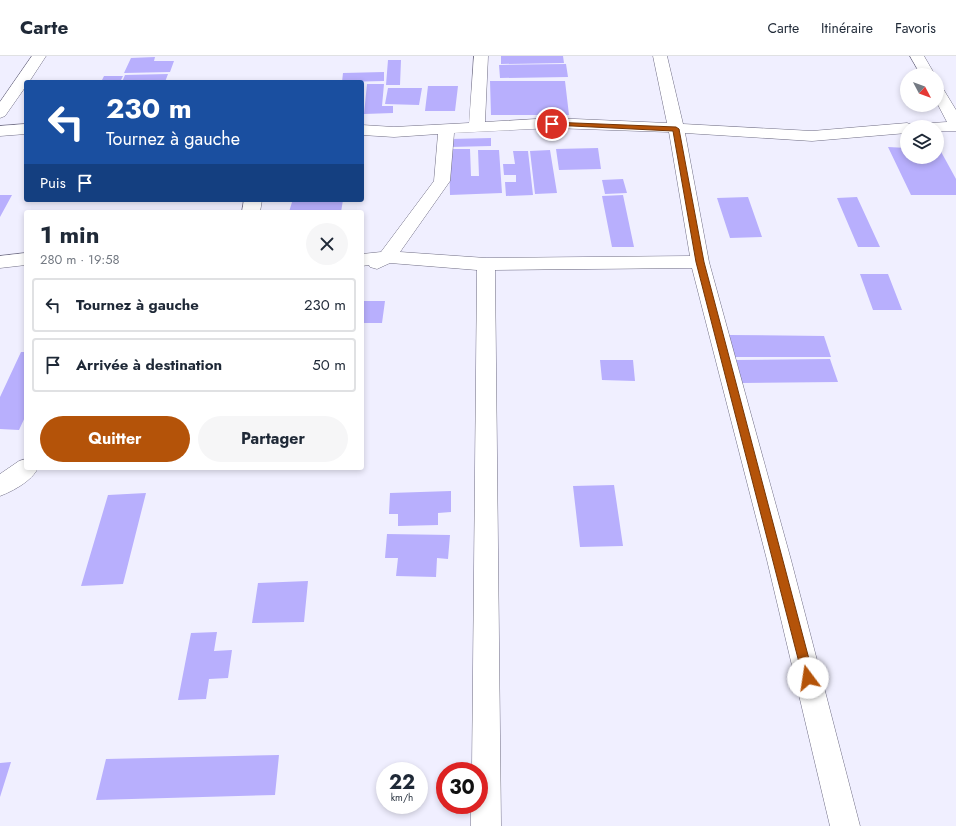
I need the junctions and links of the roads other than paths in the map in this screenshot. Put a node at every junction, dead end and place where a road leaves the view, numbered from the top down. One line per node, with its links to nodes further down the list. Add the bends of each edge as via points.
1 (39, 56): 7 (street)
2 (481, 56): 10 (street)
3 (660, 56): 13 (street)
4 (917, 56): 5 (street)
5 (924, 68)
6 (944, 103): 8 (street)
7 (0, 113)
8 (956, 124): 9 (street)
9 (944, 125)
10 (477, 126): 11 (street); 13 (street, via 552,124)
11 (447, 128): 15 (street, via 394,132); 17 (street, via 442,182)
12 (24, 129): 16 (street)
13 (676, 129): 14 (street, via 812,136); 21 (street)
14 (900, 129)
15 (364, 130)
16 (0, 131)
17 (387, 257): 19 (street); 22 (street); 23 (street)
18 (24, 259): 20 (street)
19 (364, 260)
20 (0, 262)
21 (700, 262): 22 (street); 27 (street)
22 (486, 264): 26 (street)
23 (364, 271)
24 (24, 470): 25 (street)
25 (0, 486)
26 (486, 826)
27 (845, 826)

